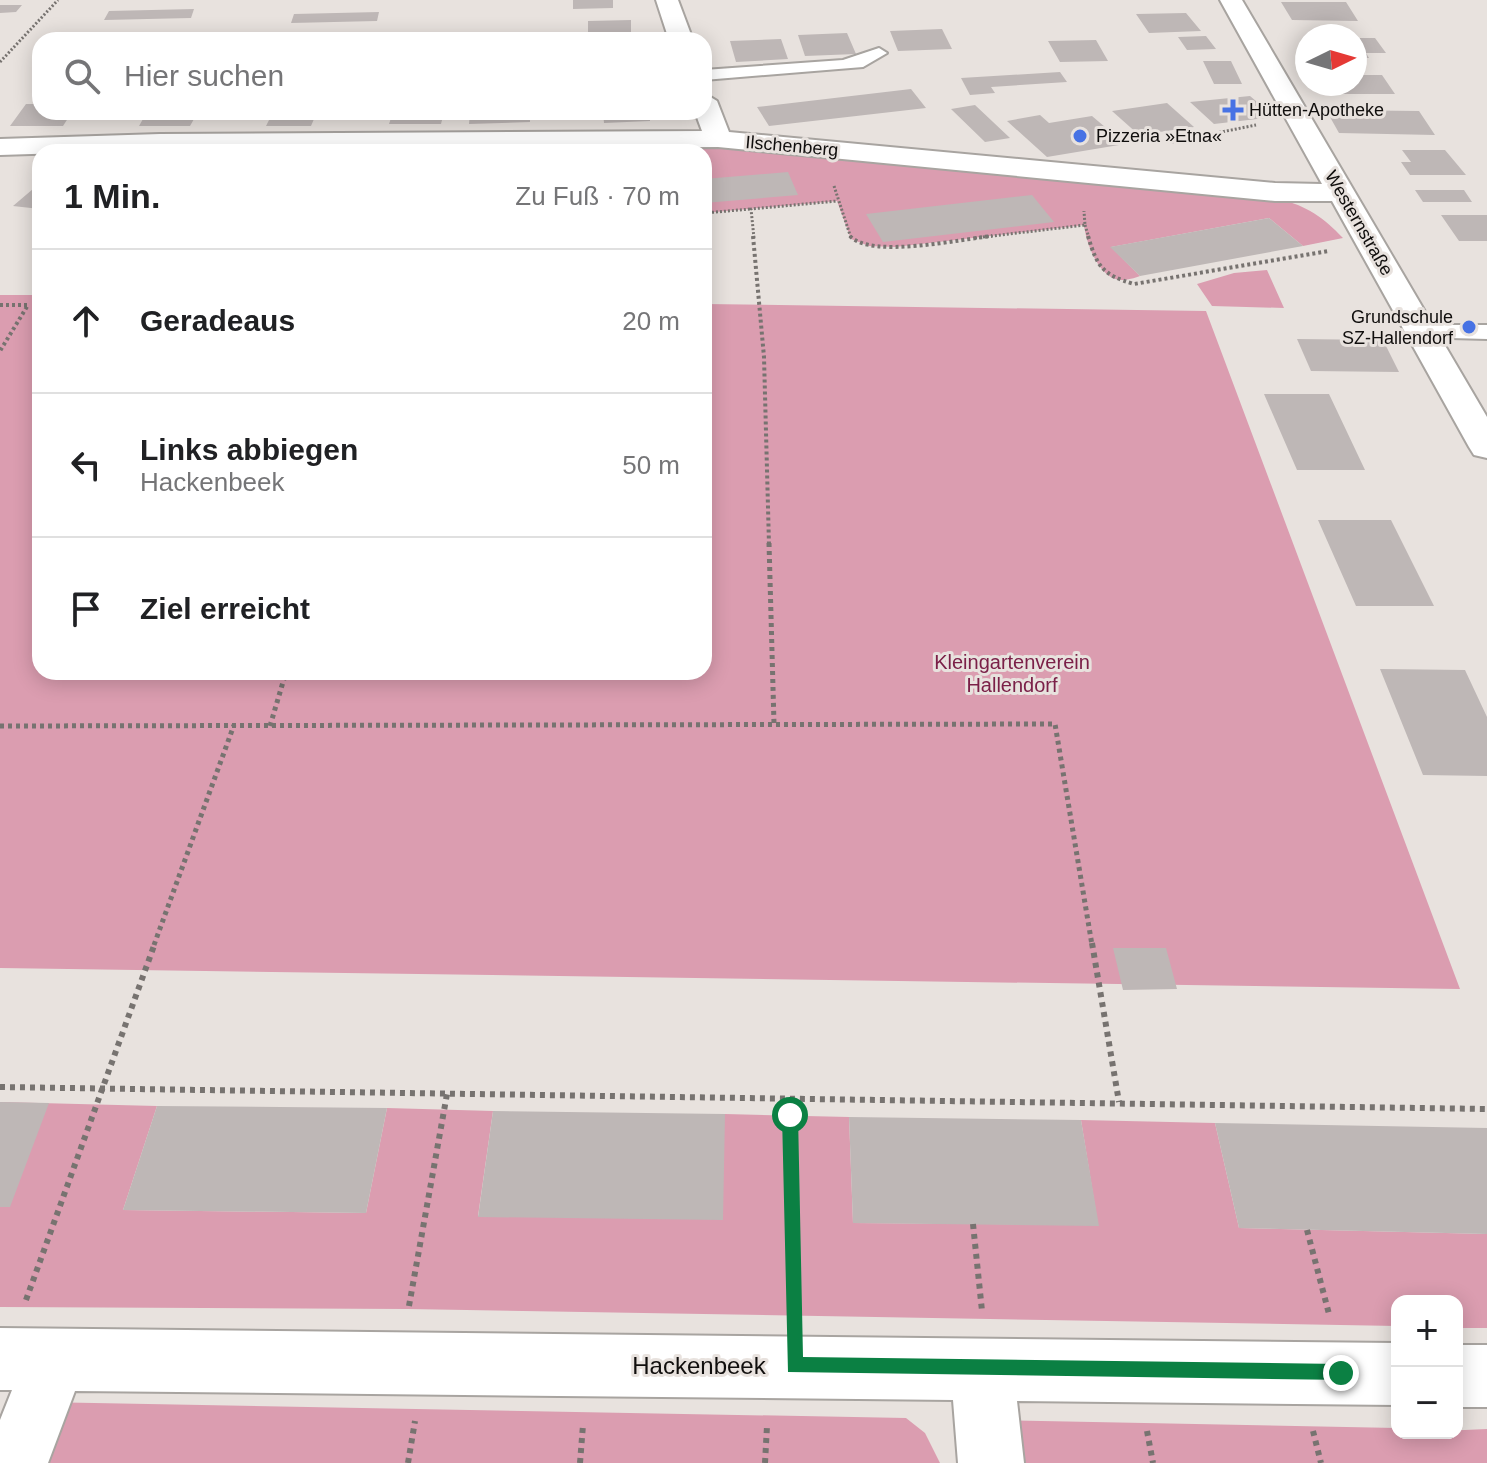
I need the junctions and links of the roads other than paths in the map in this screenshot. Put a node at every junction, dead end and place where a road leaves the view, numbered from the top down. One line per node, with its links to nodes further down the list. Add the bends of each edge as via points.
1 (667, 0): 3 (street)
2 (1231, 0): 11 (street, Westernstraße)
3 (678, 32)
4 (879, 53): 5 (lane, via 843,65)
5 (712, 74)
6 (711, 120): 7 (street)
7 (718, 139): 8 (street, Ilschenberg); 11 (street, Ilschenberg, via 1275,192)
8 (96, 144)
9 (32, 146): 10 (street, Ilschenberg)
10 (0, 147)
11 (1342, 193): 12 (street, Westernstraße)
12 (1422, 332): 13 (lane); 14 (street, Westernstraße)
13 (1487, 332)
14 (1487, 447)
15 (21, 1360): 16 (street, Hackenbeek); 20 (street)
16 (982, 1368): 17 (street, Hackenbeek); 21 (street)
17 (1369, 1374)
18 (1463, 1376): 19 (street)
19 (1487, 1376)
20 (15, 1463)
21 (991, 1463)

